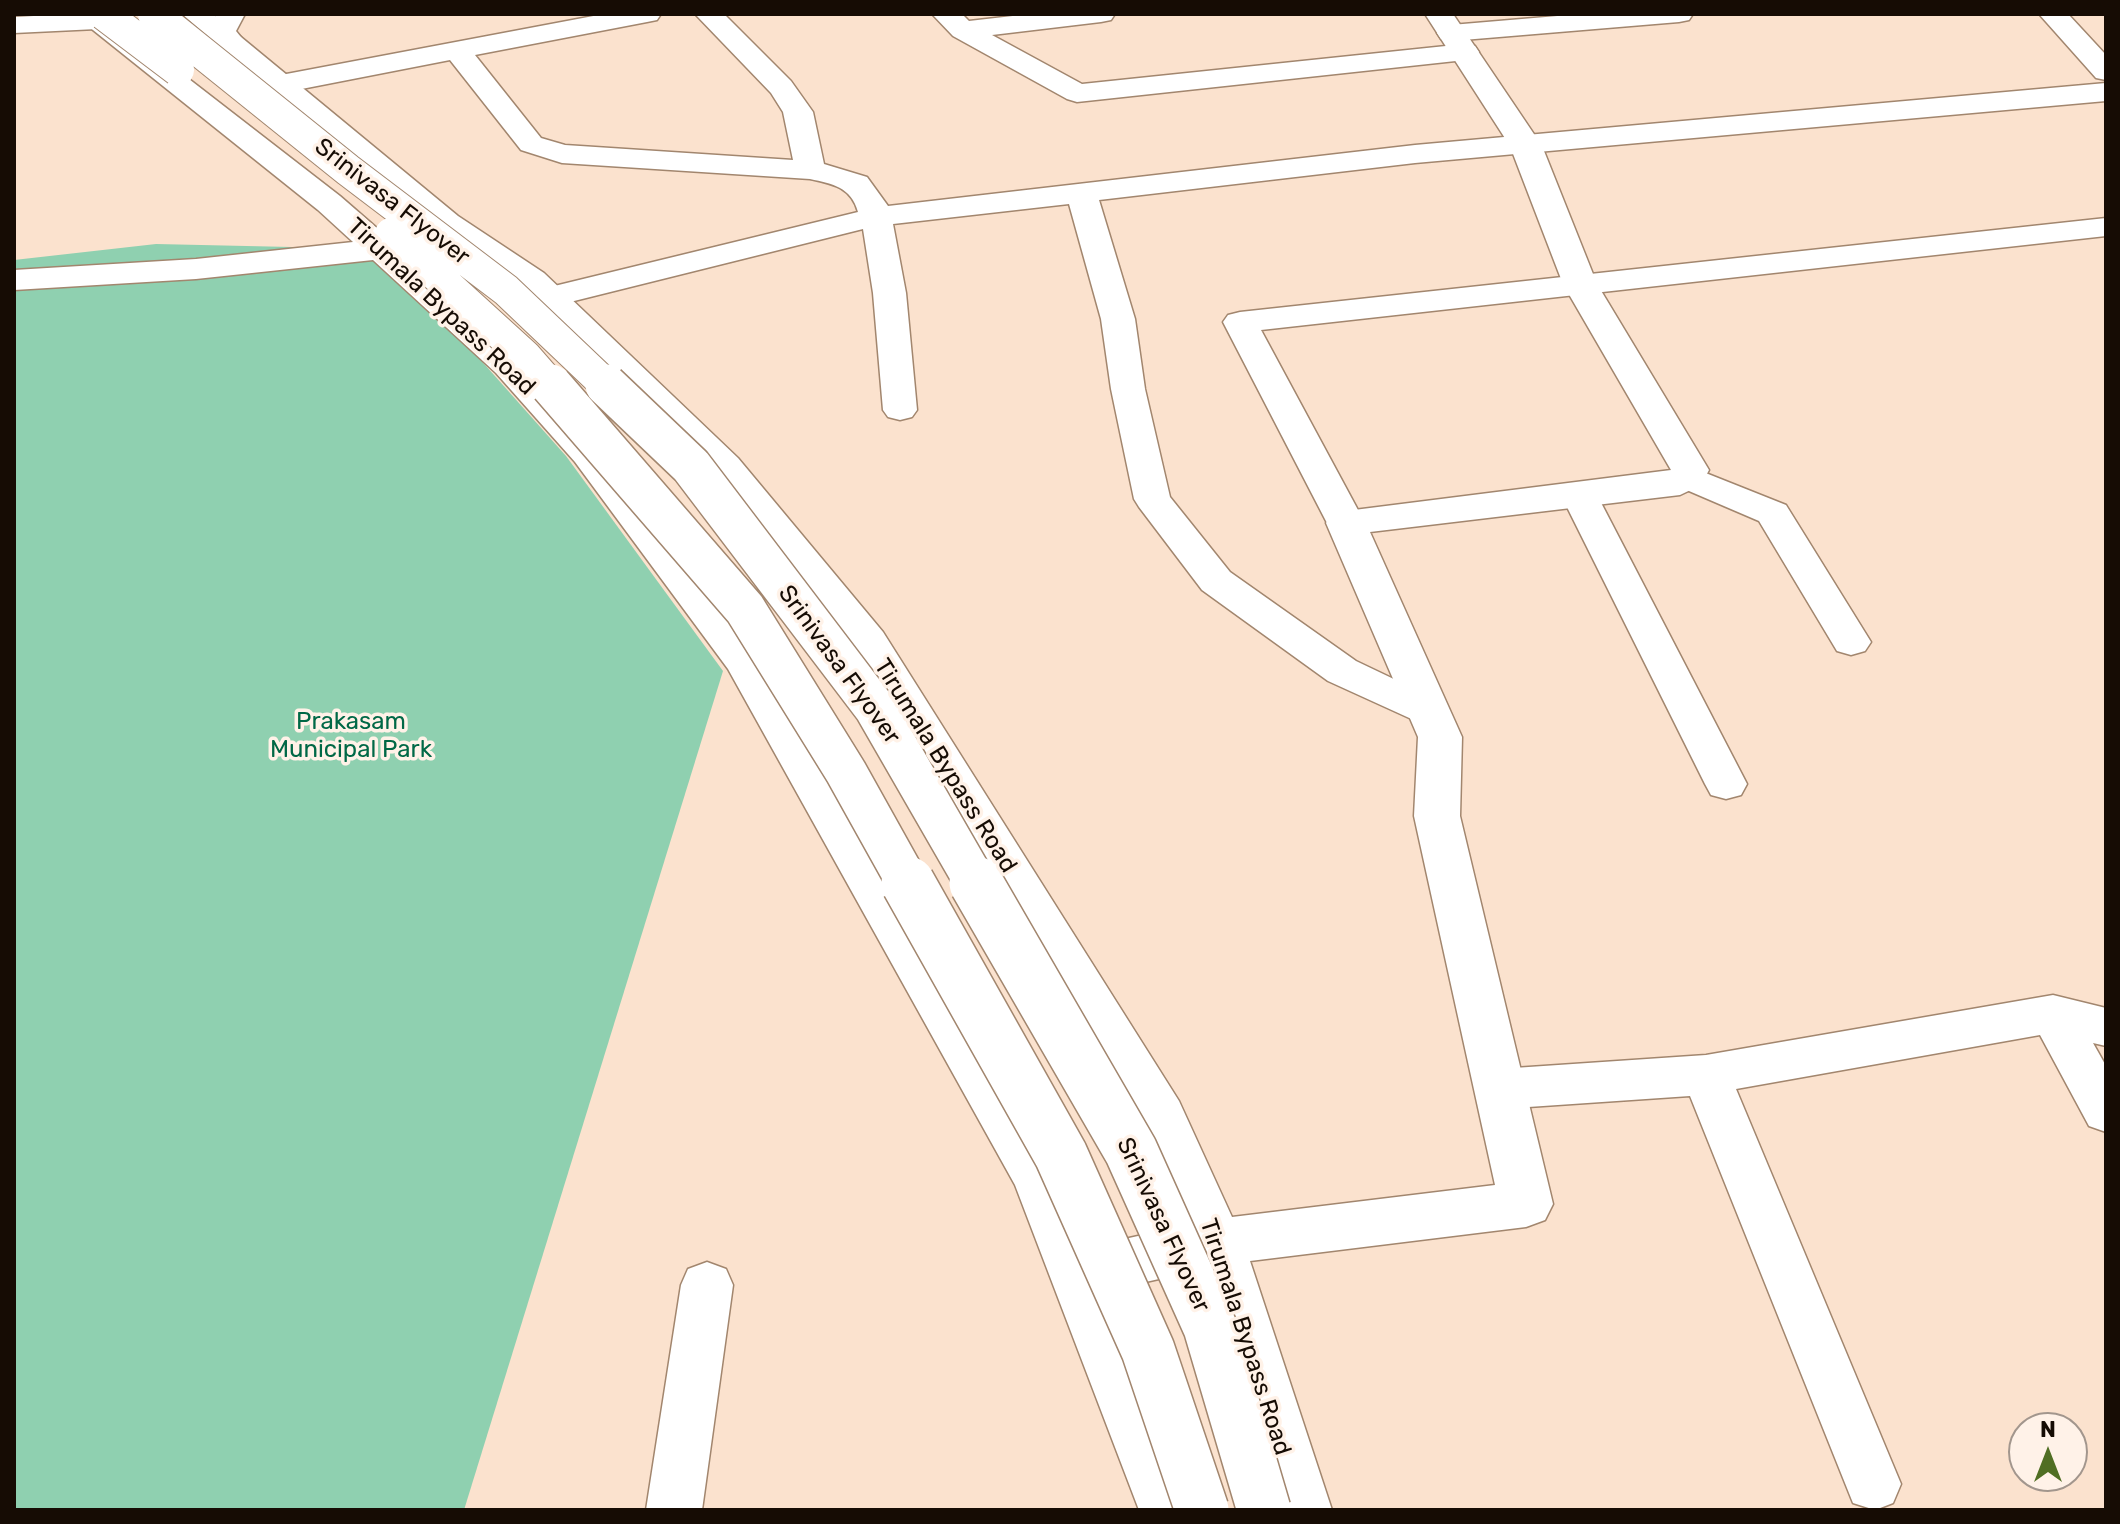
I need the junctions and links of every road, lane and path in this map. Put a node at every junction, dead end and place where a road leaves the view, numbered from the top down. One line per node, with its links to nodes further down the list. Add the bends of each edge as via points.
1 (154, 14): 50 (street, Srinivasa Flyover, bridge, via 506,290 691,466 875,708 1131,1151 1210,1327)
2 (196, 14): 12 (street, Tirumala Bypass Road)
3 (479, 14): 15 (street)
4 (647, 14): 15 (street)
5 (709, 14): 22 (street, via 781,87 798,112)
6 (1101, 14): 9 (street)
7 (1679, 14): 14 (street)
8 (96, 16): 11 (street); 27 (street, Tirumala Bypass Road); 49 (street, Srinivasa Flyover, bridge, via 392,235 525,356 745,609 846,772 1061,1155 1148,1350)
9 (954, 22): 14 (street, via 1077,93)
10 (2061, 22): 13 (street); 17 (street)
11 (14, 25)
12 (231, 27): 18 (street, Tirumala Bypass Road)
13 (2106, 29)
14 (1452, 33): 21 (street)
15 (498, 44): 16 (street)
16 (458, 52): 18 (street); 22 (street, via 531,144 543,150)
17 (2106, 72)
18 (281, 84): 25 (street, Tirumala Bypass Road)
19 (2092, 93): 20 (street); 21 (street)
20 (2106, 121)
21 (1526, 146): 23 (street); 29 (street)
22 (810, 170): 24 (street, via 844,177 861,188)
23 (1082, 194): 24 (street); 36 (street, via 1118,319 1152,499 1216,581 1342,671)
24 (875, 217): 30 (street); 31 (street, via 888,275)
25 (446, 223): 27 (street); 30 (street, Tirumala Bypass Road)
26 (2106, 227): 29 (street)
27 (382, 249): 28 (street, via 196,269); 44 (street, Tirumala Bypass Road, via 509,365 588,454 745,662 1039,1179)
28 (14, 280)
29 (1580, 284): 32 (street, via 1690,470); 34 (street, via 1240,322)
30 (550, 297): 43 (street, Tirumala Bypass Road, via 725,466 868,642 1161,1116)
31 (900, 410)
32 (1688, 477): 33 (street, via 1680,483); 35 (street, via 1773,513)
33 (1579, 495): 34 (street); 37 (street)
34 (1346, 523): 36 (street)
35 (1851, 642)
36 (1429, 713): 41 (street, via 1440,737 1437,816)
37 (1726, 784)
38 (2053, 1014): 39 (street); 40 (street); 42 (street)
39 (2106, 1027)
40 (1706, 1075): 41 (street); 46 (street)
41 (1499, 1089): 43 (street, via 1526,1204)
42 (2106, 1112)
43 (1217, 1242): 44 (street); 51 (street, Tirumala Bypass Road)
44 (1077, 1274): 48 (street, Tirumala Bypass Road)
45 (707, 1285): 47 (street)
46 (1873, 1484)
47 (674, 1510)
48 (1169, 1510)
49 (1202, 1510)
50 (1264, 1510)
51 (1302, 1510)

